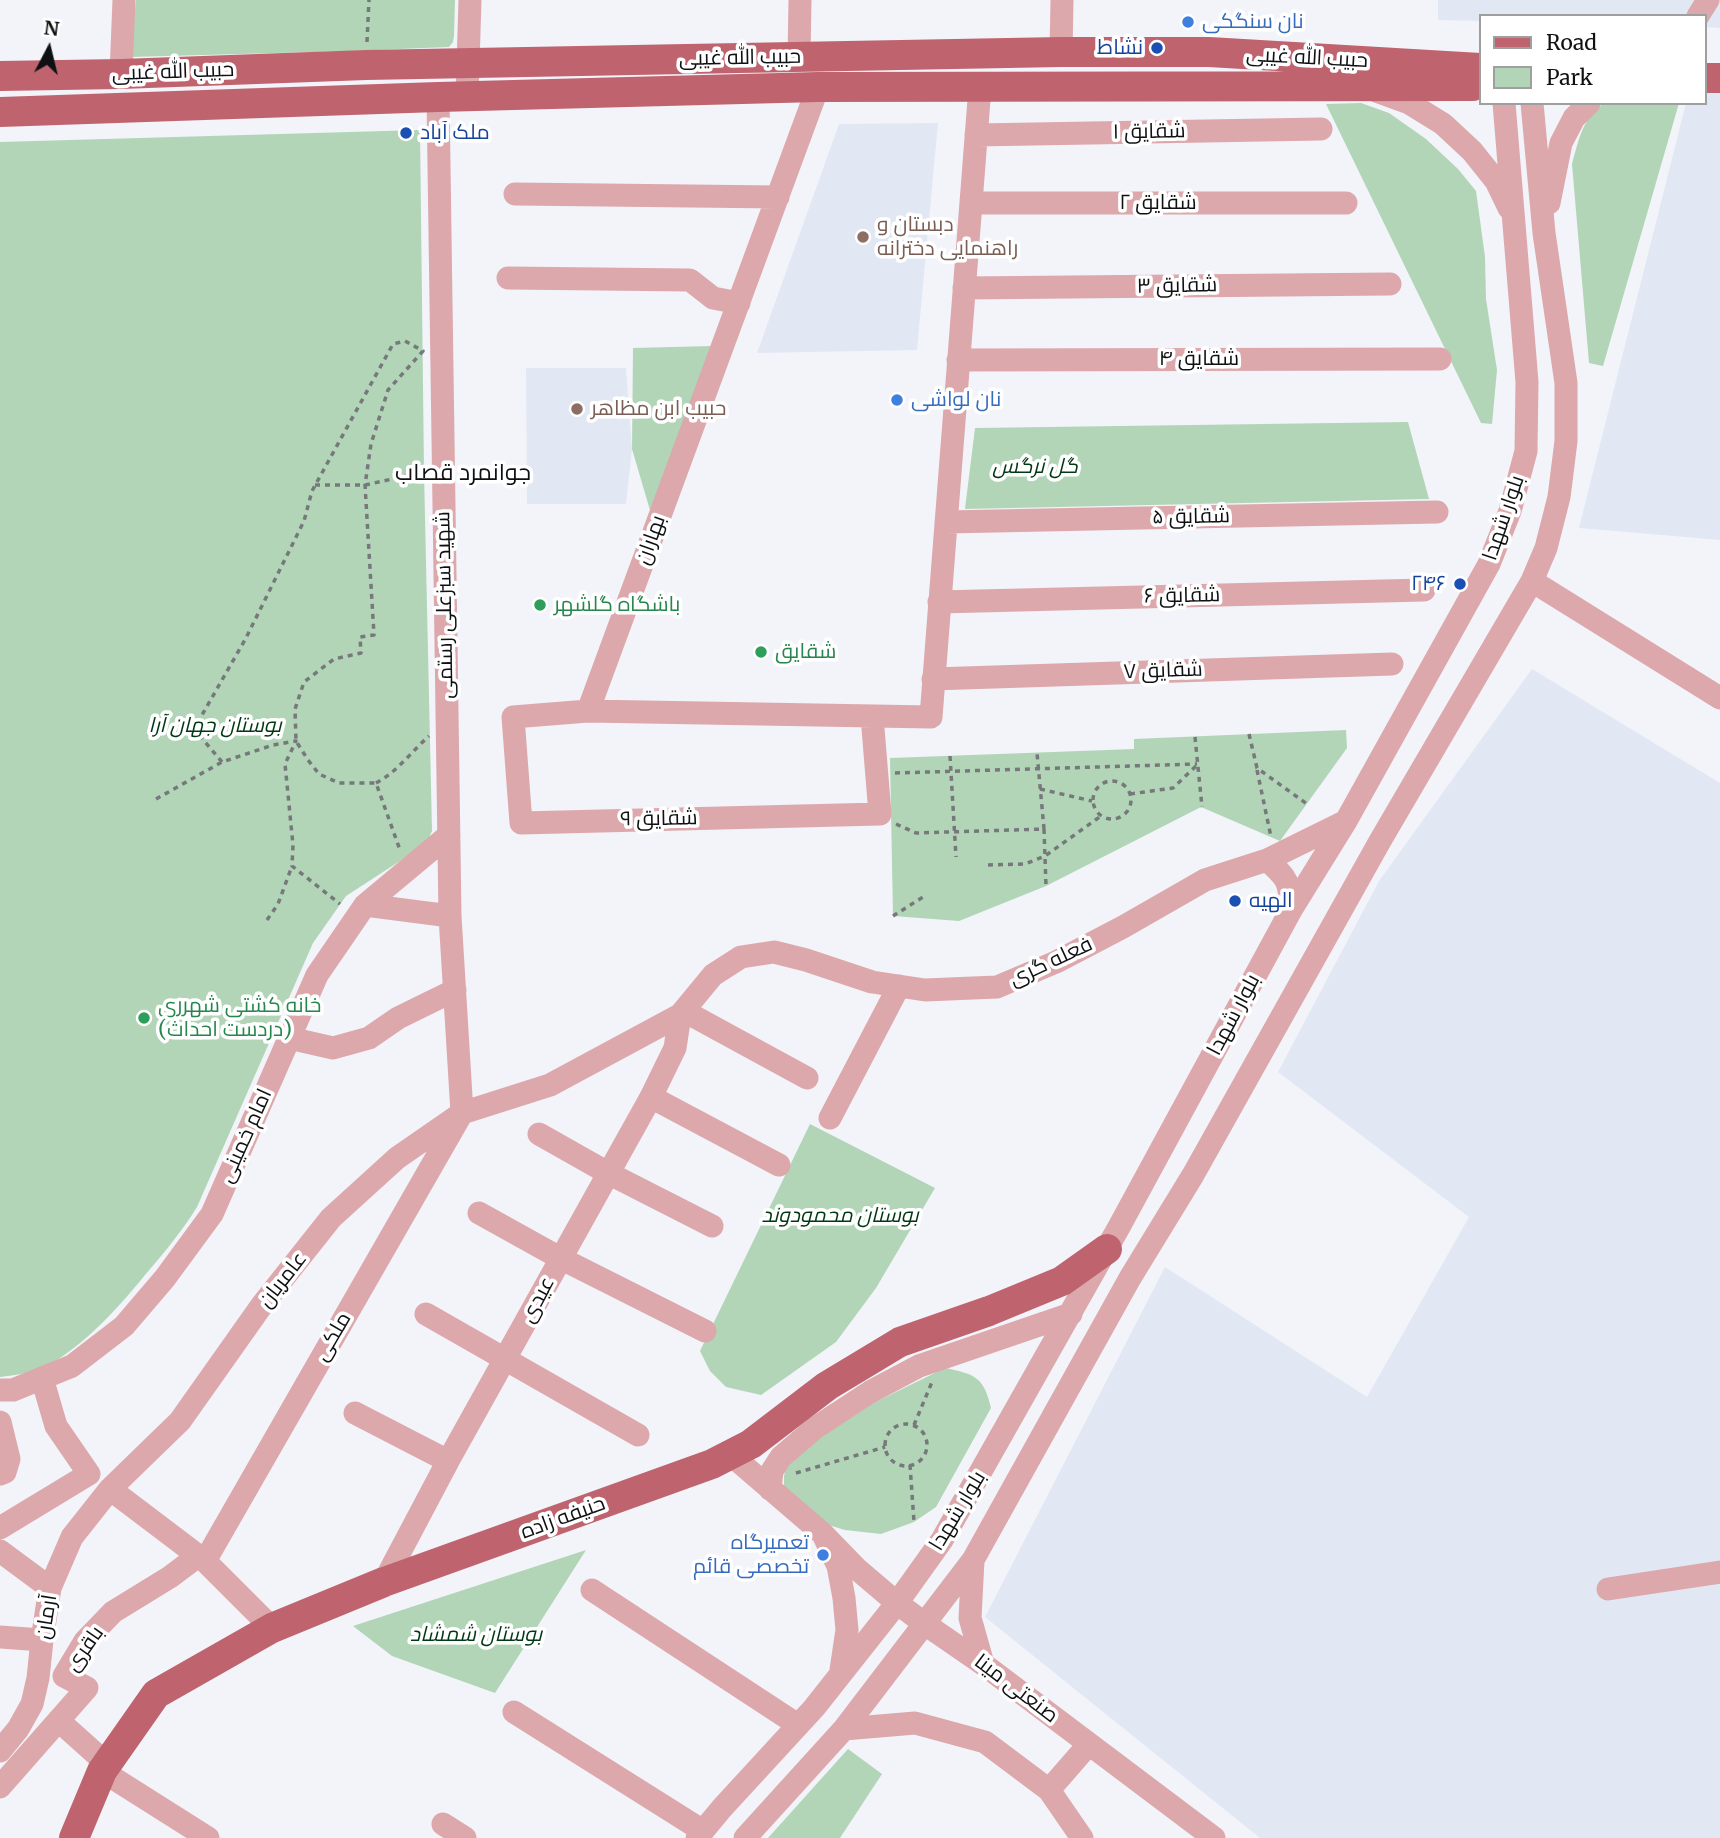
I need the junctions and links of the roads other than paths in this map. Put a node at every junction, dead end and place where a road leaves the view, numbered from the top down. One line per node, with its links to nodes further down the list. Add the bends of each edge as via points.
1 (124, 0): 10 (street)
2 (470, 0): 8 (street, شهید سبزعلی رستمی)
3 (800, 0): 7 (street)
4 (1062, 0): 5 (street)
5 (1060, 52): 6 (main road, حبیب الله غیبی); 7 (main road, حبیب الله غیبی)
6 (1209, 52): 9 (main road, حبیب الله غیبی); 12 (main road)
7 (799, 57): 8 (main road, حبیب الله غیبی)
8 (468, 64): 10 (main road, حبیب الله غیبی); 17 (street, شهید سبزعلی رستمی)
9 (1478, 68)
10 (121, 74): 11 (main road, حبیب الله غیبی)
11 (0, 76)
12 (1210, 85): 13 (main road, حبیب الله غیبی); 16 (main road, حبیب الله غیبی)
13 (1363, 85): 14 (main road, حبیب الله غیبی); 28 (street, via 1409,103 1443,124 1496,181)
14 (1478, 86)
15 (818, 87): 16 (main road, حبیب الله غیبی); 17 (main road, حبیب الله غیبی); 25 (street, بهاران)
16 (980, 87): 23 (street)
17 (452, 97): 21 (main road, حبیب الله غیبی); 47 (street, شهید سبزعلی رستمی)
18 (1504, 105): 28 (street, بلوار شهدا)
19 (1532, 105): 29 (street, بلوار شهدا)
20 (1587, 105): 29 (street, via 1561,143)
21 (0, 111)
22 (1321, 129): 23 (street, شقایق ۱)
23 (976, 135): 26 (street)
24 (515, 194): 25 (street)
25 (778, 197): 33 (street, بهاران)
26 (971, 203): 27 (street, شقایق ۲); 32 (street)
27 (1346, 203)
28 (1514, 220): 46 (street, بلوار شهدا, via 1527,396 1526,450 1510,510 1489,564)
29 (1544, 233): 38 (street, بلوار شهدا, via 1566,383 1566,441 1559,498)
30 (508, 278): 33 (street, via 690,280 713,298)
31 (1390, 284): 32 (street, شقایق ۳)
32 (964, 288): 35 (street)
33 (739, 303): 44 (street, بهاران)
34 (1440, 359): 35 (street, شقایق ۴)
35 (958, 360): 37 (street)
36 (1437, 512): 37 (street, شقایق ۵)
37 (946, 522): 40 (street)
38 (1532, 581): 43 (street); 48 (street, بلوار شهدا)
39 (1424, 590): 40 (street, شقایق ۶)
40 (939, 602): 42 (street)
41 (1392, 663): 42 (street, شقایق ۷)
42 (933, 679): 45 (street, via 931,716)
43 (1717, 688)
44 (588, 712): 45 (street); 45 (street, شقایق ۹, via 513,717 521,823 880,814)
45 (872, 716)
46 (1346, 821): 48 (street); 49 (street, فعله گری); 51 (street, بلوار شهدا)
47 (449, 835): 50 (street, امام خمینی); 52 (street, شهید سبزعلی رستمی)
48 (1380, 841): 86 (street, بلوار شهدا)
49 (1269, 849): 51 (street, via 1290,887); 53 (street, فعله گری, via 1056,962 997,988)
50 (365, 905): 52 (street); 56 (street, امام خمینی, via 317,975)
51 (1291, 910): 66 (street, بلوار شهدا)
52 (450, 916): 54 (street, شهید سبزعلی رستمی)
53 (899, 986): 55 (street, فعله گری, via 774,952 741,957 713,975); 60 (street)
54 (455, 989): 56 (street, via 369,1038 333,1048); 59 (street, شهید سبزعلی رستمی)
55 (682, 1013): 57 (street); 58 (street, عیدی, via 675,1048); 59 (street, عامریان, via 550,1085)
56 (289, 1038): 72 (street, امام خمینی, via 212,1214 166,1278 124,1326 72,1366)
57 (807, 1078)
58 (651, 1097): 62 (street); 63 (street, عیدی)
59 (462, 1113): 81 (street, عامریان, via 397,1158 331,1218 180,1421); 85 (street, ملکی)
60 (830, 1118)
61 (539, 1133): 63 (street)
62 (779, 1165)
63 (608, 1173): 65 (street); 67 (street, عیدی)
64 (479, 1213): 67 (street)
65 (712, 1226)
66 (1107, 1249): 69 (street, بلوار شهدا); 77 (main road, حنیفه زاده, via 1062,1281 900,1342)
67 (560, 1258): 70 (street); 71 (street, عیدی)
68 (426, 1314): 71 (street)
69 (1070, 1314): 80 (street, via 919,1366 870,1392 780,1457 772,1471); 92 (street, بلوار شهدا, via 942,1540)
70 (705, 1331)
71 (506, 1360): 76 (street); 78 (street, عیدی)
72 (41, 1378): 73 (street, امام خمینی, via 13,1390); 82 (street, via 56,1426 89,1474)
73 (0, 1390)
74 (355, 1413): 78 (street)
75 (0, 1422): 79 (street, via 9,1460)
76 (638, 1435)
77 (730, 1454): 80 (street, صنعتی مینا); 88 (main road, حنیفه زاده)
78 (448, 1461): 88 (street, عیدی)
79 (0, 1474)
80 (777, 1483): 83 (street, صنعتی مینا)
81 (110, 1489): 85 (street); 89 (street, آرمان, via 72,1537)
82 (0, 1528)
83 (823, 1534): 92 (street, صنعتی مینا); 98 (street, via 838,1566 844,1598 847,1630)
84 (0, 1551): 89 (street)
85 (202, 1558): 94 (street); 100 (street, باقری, via 113,1612 85,1641 64,1676 87,1688)
86 (973, 1560): 93 (street, بلوار شهدا); 97 (street, via 970,1618)
87 (1720, 1572): 90 (street)
88 (384, 1582): 94 (main road, حنیفه زاده)
89 (50, 1588): 96 (street, آرمان)
90 (1608, 1589)
91 (592, 1590): 101 (street)
92 (897, 1602): 93 (street, صنعتی مینا); 98 (street, بلوار شهدا)
93 (925, 1624): 97 (street, صنعتی مینا); 102 (street, بلوار شهدا)
94 (272, 1628): 105 (main road, حنیفه زاده, via 156,1693)
95 (0, 1637): 96 (street)
96 (42, 1640): 104 (street, آرمان, via 32,1704)
97 (983, 1664): 103 (street, صنعتی مینا)
98 (840, 1673): 101 (street, بلوار شهدا)
99 (514, 1712): 109 (street)
100 (59, 1721): 105 (street); 106 (street, باقری)
101 (798, 1725): 109 (street, بلوار شهدا)
102 (844, 1729): 107 (street, via 915,1723 985,1742); 113 (street, بلوار شهدا)
103 (1089, 1744): 107 (street); 115 (street, صنعتی مینا)
104 (0, 1751)
105 (104, 1767): 110 (main road, حنیفه زاده); 111 (street)
106 (0, 1787)
107 (1049, 1790): 114 (street)
108 (443, 1824): 112 (street)
109 (700, 1835)
110 (74, 1838)
111 (208, 1838)
112 (465, 1838)
113 (745, 1838)
114 (1082, 1838)
115 (1214, 1838)

